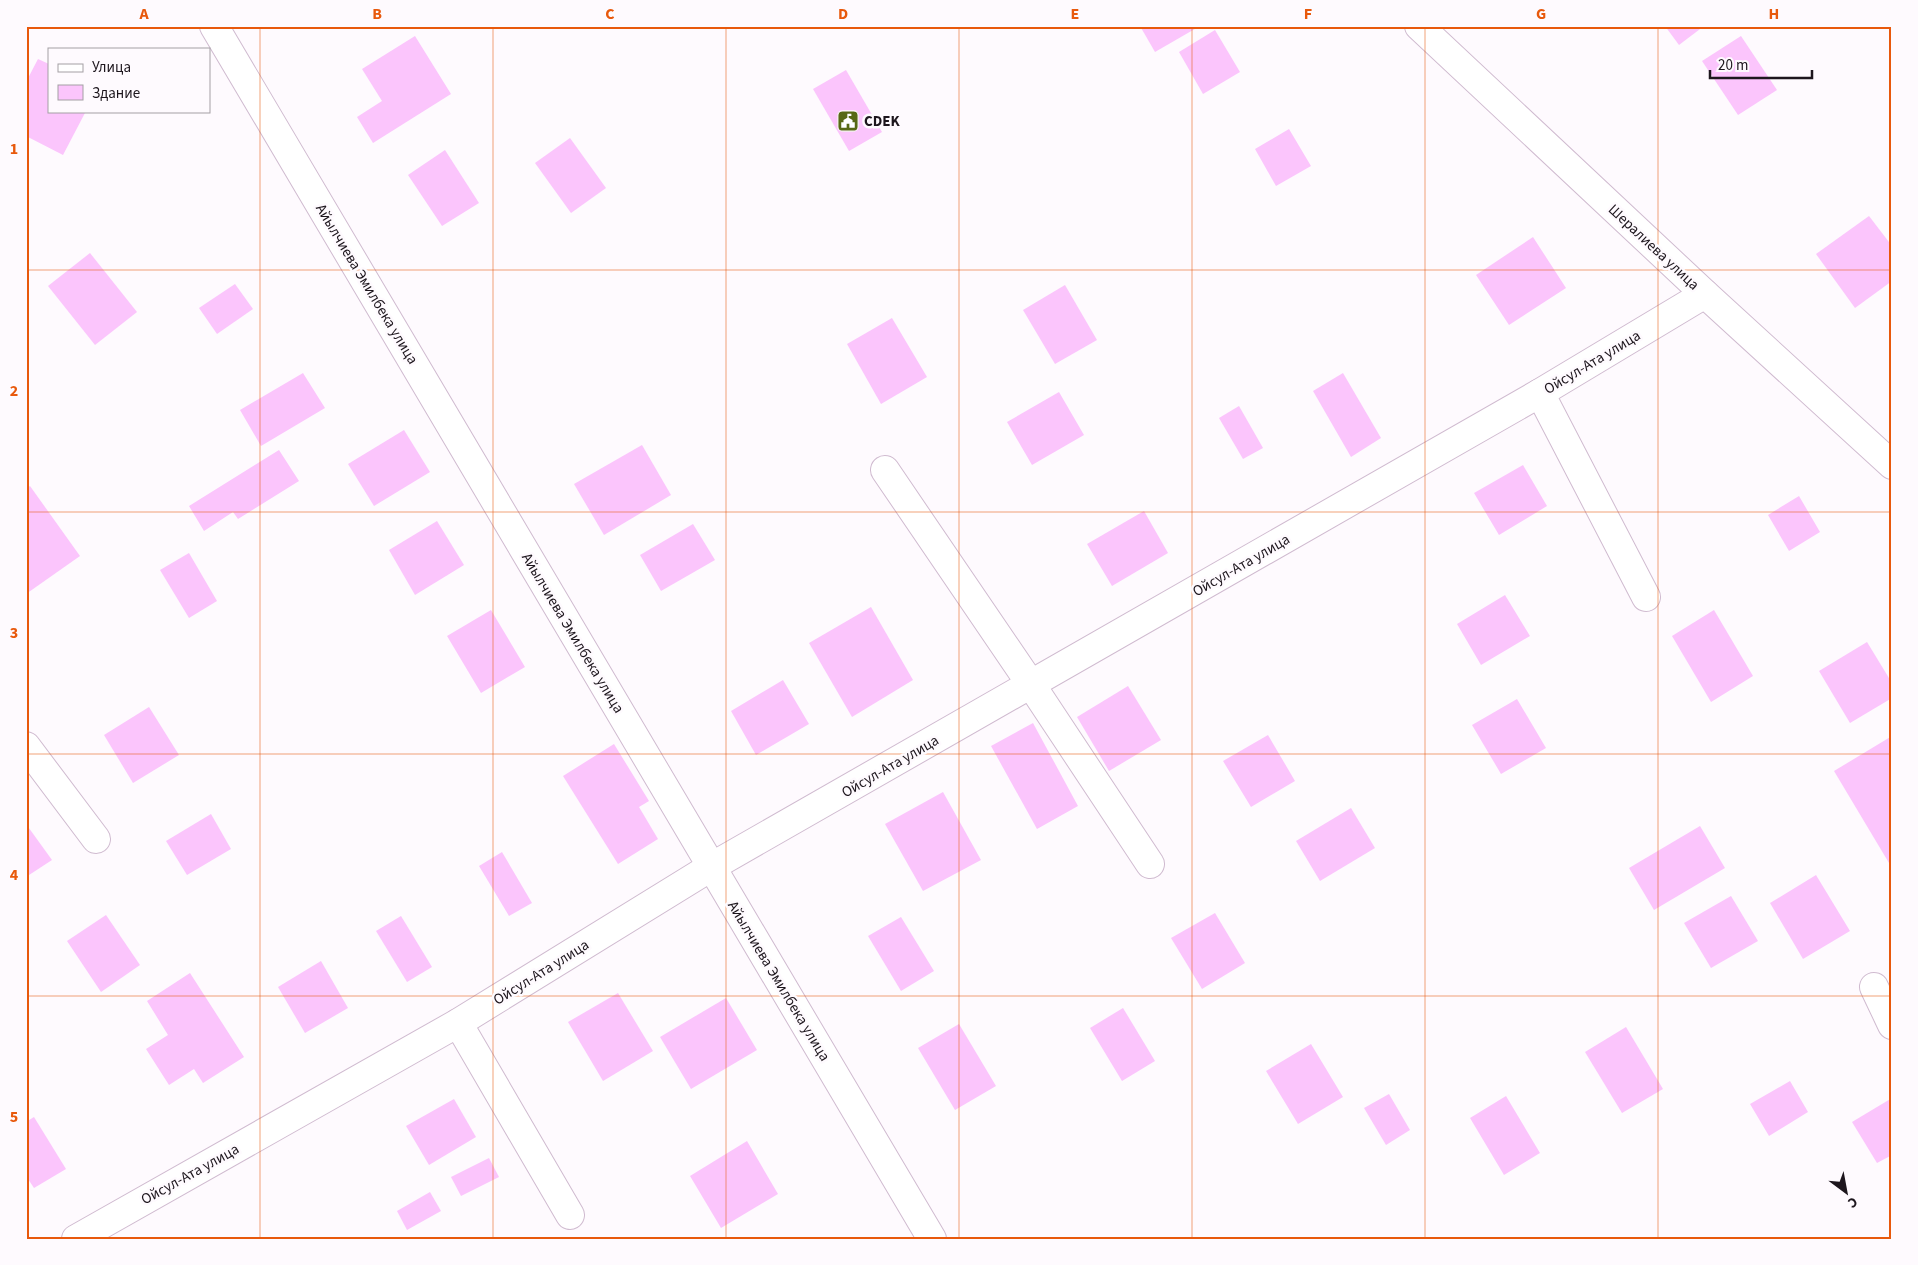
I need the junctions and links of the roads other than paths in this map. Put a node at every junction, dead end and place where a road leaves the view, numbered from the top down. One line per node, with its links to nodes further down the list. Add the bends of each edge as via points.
1 (214, 26): 12 (street, Айылчиева Эмилбека улица)
2 (1419, 26): 3 (street, Шералиева улица)
3 (1705, 294): 4 (street, Ойсул-Ата улица); 5 (street, Шералиева улица)
4 (1540, 393): 7 (street); 8 (street, Ойсул-Ата улица)
5 (1892, 465)
6 (885, 470): 8 (street)
7 (1646, 597)
8 (1032, 686): 11 (street); 12 (street, Ойсул-Ата улица)
9 (26, 746): 10 (street)
10 (96, 839)
11 (1150, 864)
12 (711, 867): 14 (street, Ойсул-Ата улица); 18 (street, Айылчиева Эмилбека улица)
13 (1874, 986): 15 (street)
14 (458, 1023): 16 (street); 17 (street, Ойсул-Ата улица)
15 (1892, 1025)
16 (570, 1215)
17 (76, 1239)
18 (932, 1239)

